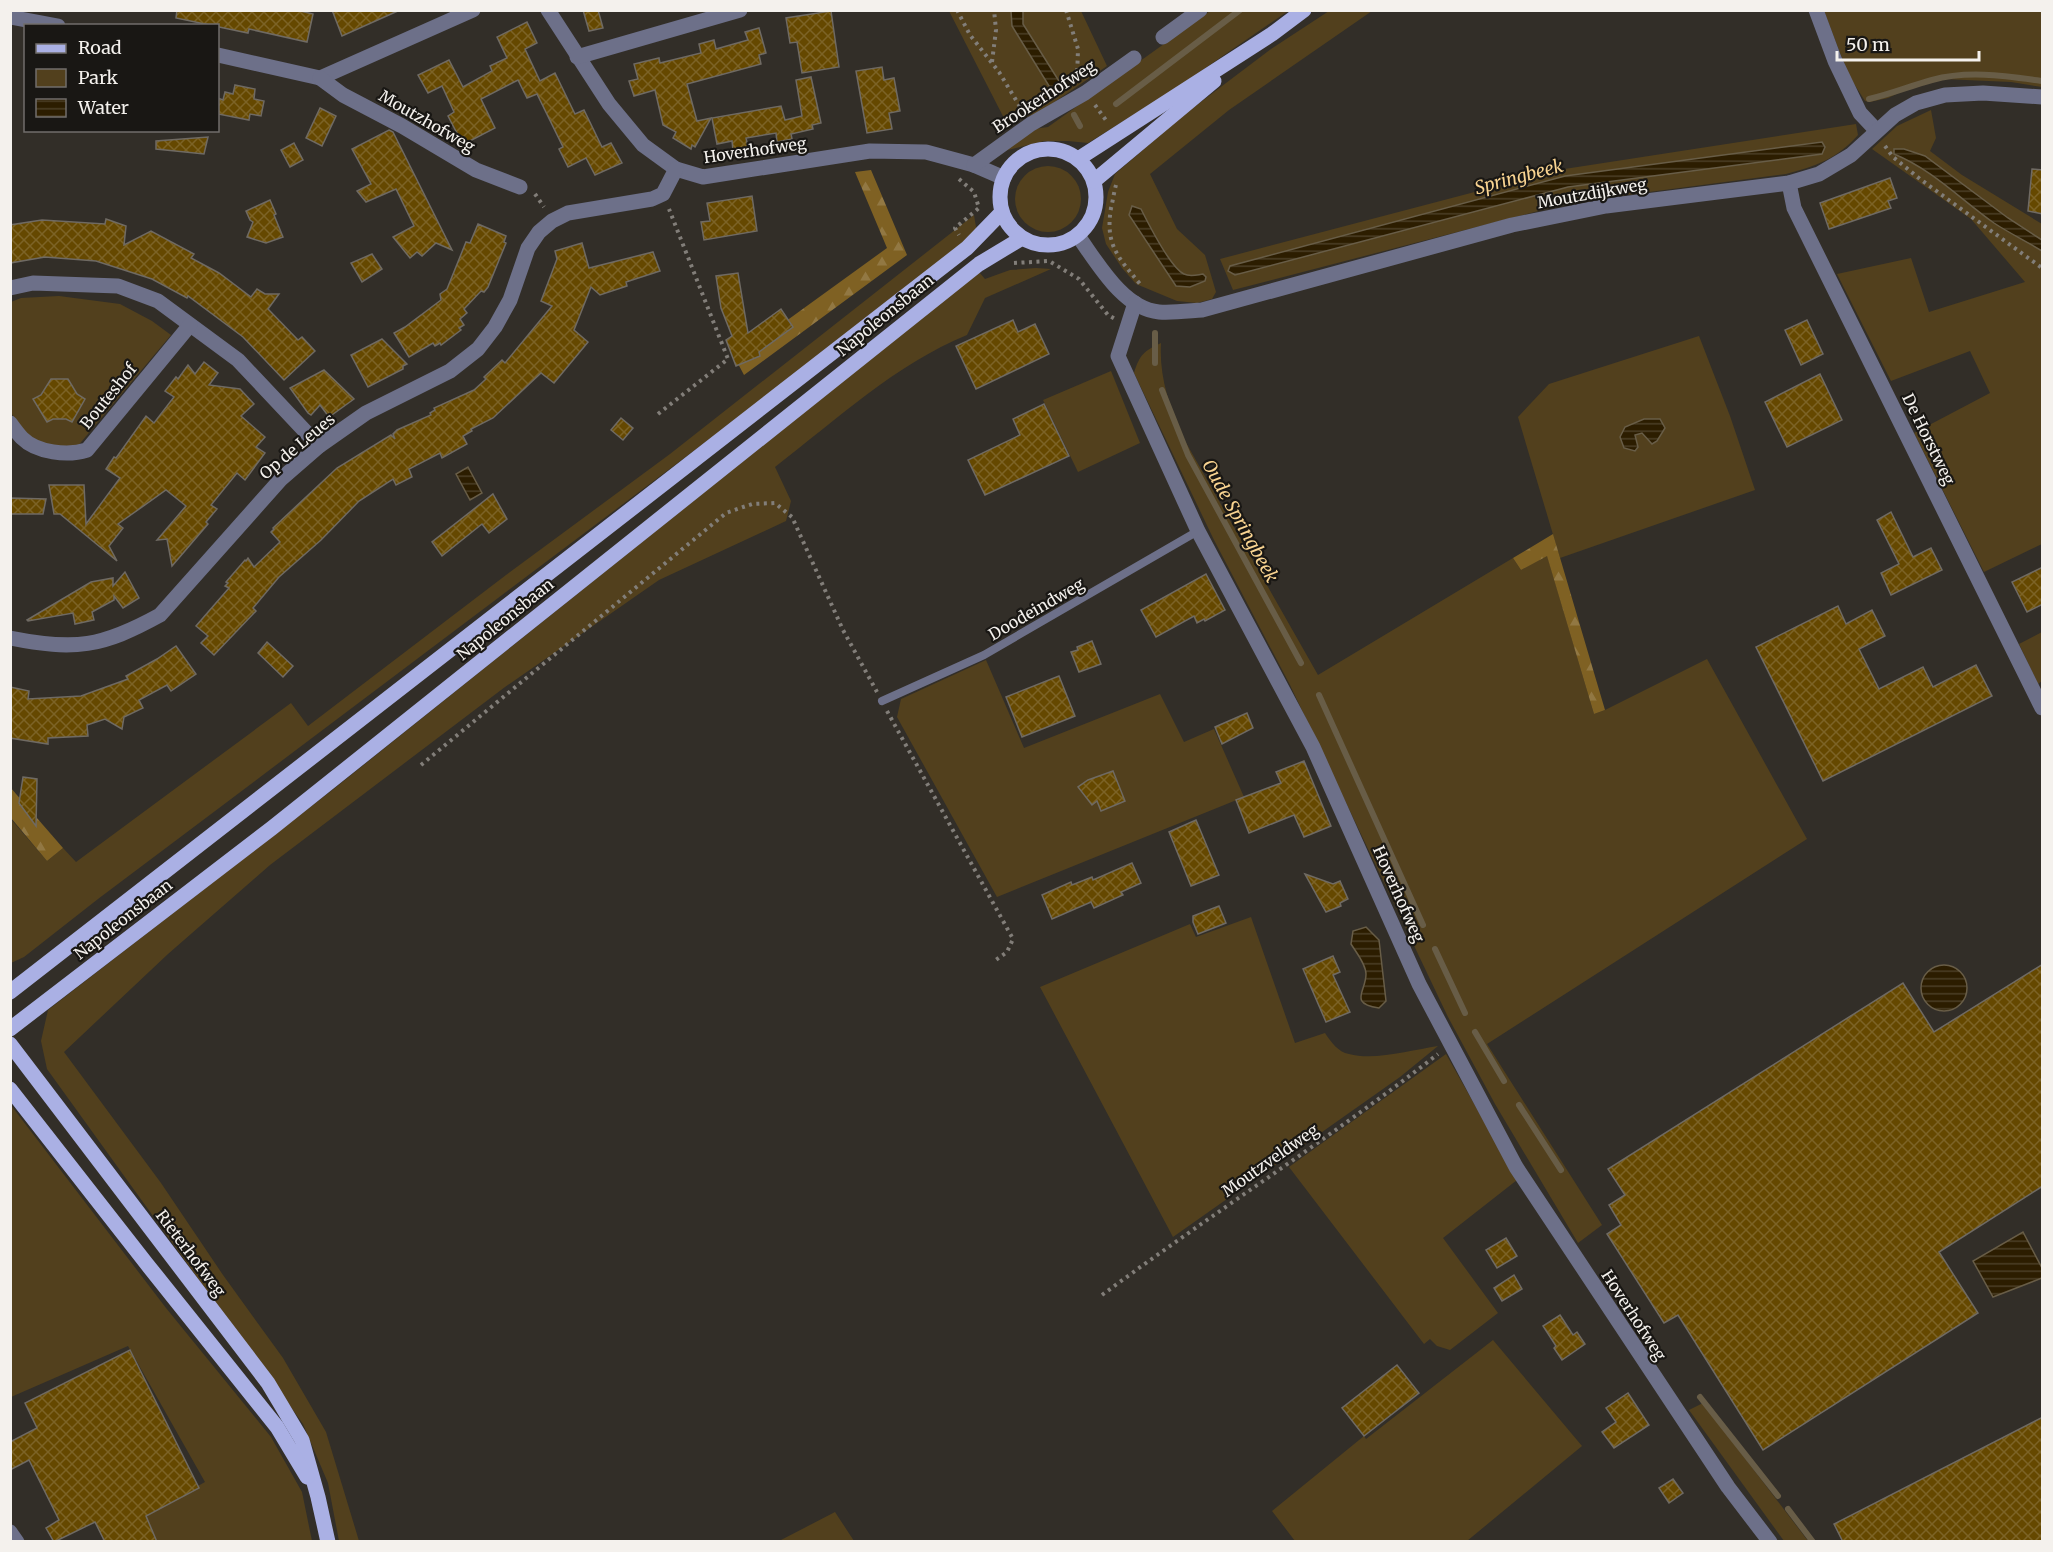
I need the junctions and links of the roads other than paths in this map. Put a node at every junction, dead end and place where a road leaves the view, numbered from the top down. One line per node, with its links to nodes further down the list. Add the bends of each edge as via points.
1 (473, 10): 14 (street)
2 (549, 10): 12 (street, Hoverhofweg)
3 (740, 10): 12 (street)
4 (1200, 10): 10 (street)
5 (1304, 10): 9 (main road)
6 (1816, 10): 16 (street, via 1860,113)
7 (10, 17): 8 (street)
8 (47, 24)
9 (1272, 34): 17 (main road); 21 (main road)
10 (1163, 37)
11 (219, 55): 14 (street, Moutzhofweg)
12 (578, 57): 19 (street, Hoverhofweg, via 643,145)
13 (1134, 58): 18 (street, Brookerhofweg)
14 (320, 78): 23 (street, Moutzhofweg, via 476,170)
15 (2043, 98): 16 (street, Moutzdijkweg, via 1983,93 1945,95 1916,103)
16 (1876, 130): 22 (street, Moutzdijkweg, via 1836,165)
17 (1078, 159): 20 (main road, via 1065,152 1036,150 1017,161); 21 (main road)
18 (974, 165): 19 (street, Hoverhofweg, via 926,152 870,151 703,177); 20 (street, Hoverhofweg)
19 (676, 170): 31 (street, Op de Leues, via 663,194 652,199 568,213 552,221 528,248 510,300 478,348 450,371 366,413)
20 (1004, 178): 24 (main road)
21 (1094, 181): 25 (main road, via 1095,211)
22 (1789, 183): 28 (street, Moutzdijkweg, via 1606,206 1512,225 1202,310 1157,312); 35 (street, De Horstweg, via 1794,208)
23 (520, 187)
24 (1002, 212): 26 (main road); 36 (main road, Napoleonsbaan, via 967,248)
25 (1078, 236): 26 (main road, via 1050,246); 28 (street, via 1112,283)
26 (1022, 238): 37 (main road, Napoleonsbaan, via 979,264 281,820)
27 (10, 288): 29 (street, via 33,283 118,286 158,301)
28 (1135, 303): 32 (street, Hoverhofweg, via 1118,356)
29 (190, 325): 30 (street, Bouteshof, via 87,450 75,454 37,448); 31 (street, via 238,360)
30 (10, 423)
31 (319, 446): 33 (street, Op de Leues, via 281,478 160,615 103,641 80,646 43,645)
32 (1198, 531): 34 (lane, Doodeindweg, via 984,655); 44 (street, Hoverhofweg, via 1313,747 1419,984 1516,1167 1728,1487)
33 (10, 638)
34 (882, 701)
35 (2043, 708)
36 (10, 992)
37 (10, 1029)
38 (10, 1044): 40 (main road, Rieterhofweg, via 268,1383 302,1440)
39 (10, 1089): 40 (main road, Rieterhofweg, via 277,1426)
40 (318, 1497): 43 (main road, Rieterhofweg)
41 (10, 1532): 42 (street)
42 (17, 1542)
43 (328, 1542)
44 (1770, 1542)

